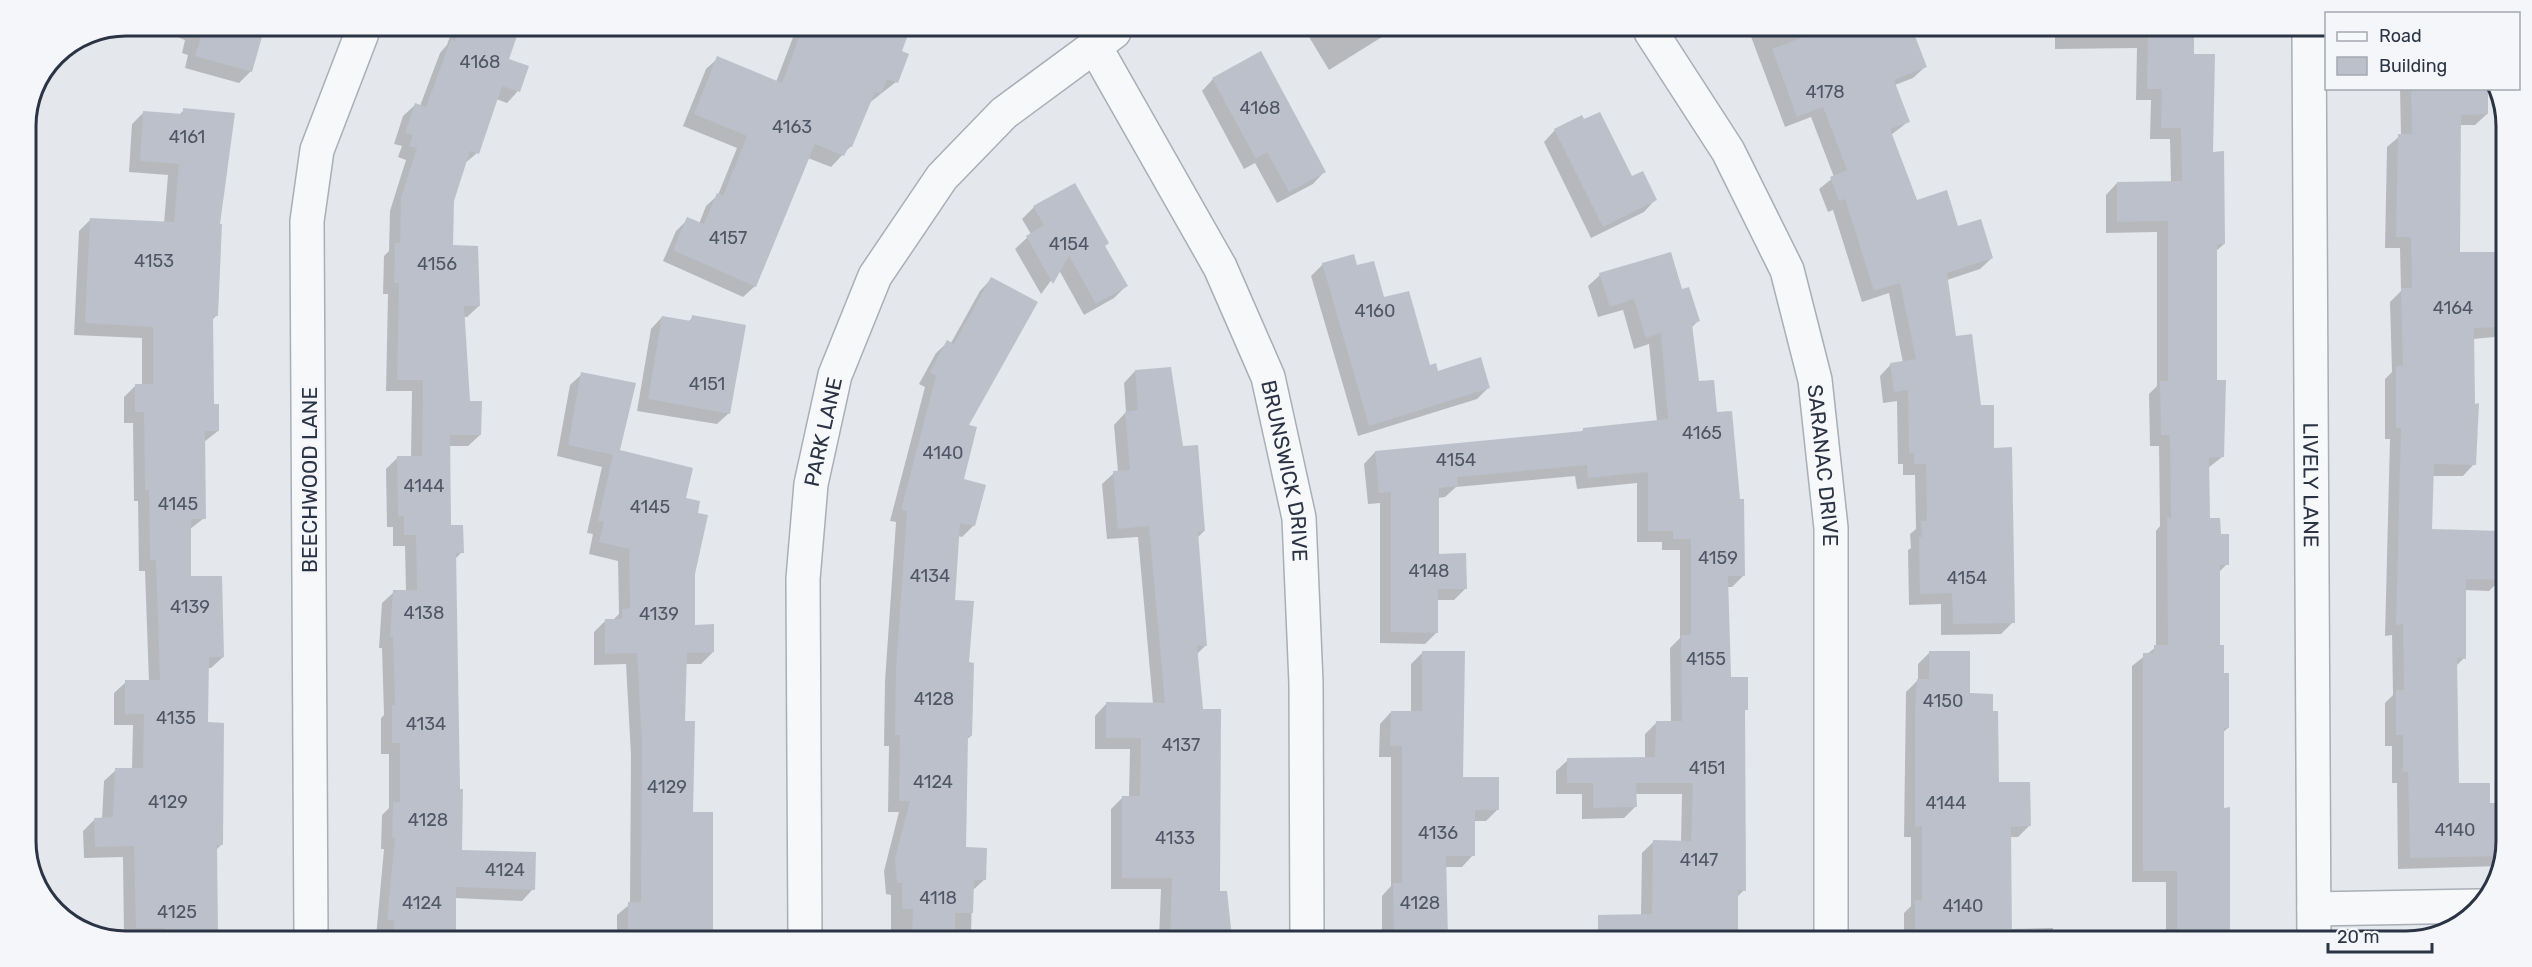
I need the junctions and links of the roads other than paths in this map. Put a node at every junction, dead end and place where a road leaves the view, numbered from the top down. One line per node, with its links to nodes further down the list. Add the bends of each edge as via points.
1 (361, 36): 7 (street, BEECHWOOD LANE, via 316,150 308,221)
2 (1654, 36): 10 (street, SARANAC DRIVE, via 1728,151 1786,270 1815,380 1831,528)
3 (2309, 36): 6 (street, LIVELY LANE)
4 (1104, 39): 8 (street, PARK LANE, via 1004,113 942,177 875,276 835,375 811,484 803,579); 9 (street, BRUNSWICK DRIVE, via 1220,267 1268,377 1299,518 1306,683)
5 (2469, 906): 6 (street)
6 (2314, 909): 11 (street, LIVELY LANE)
7 (311, 931)
8 (805, 931)
9 (1307, 931)
10 (1831, 931)
11 (2314, 931)

